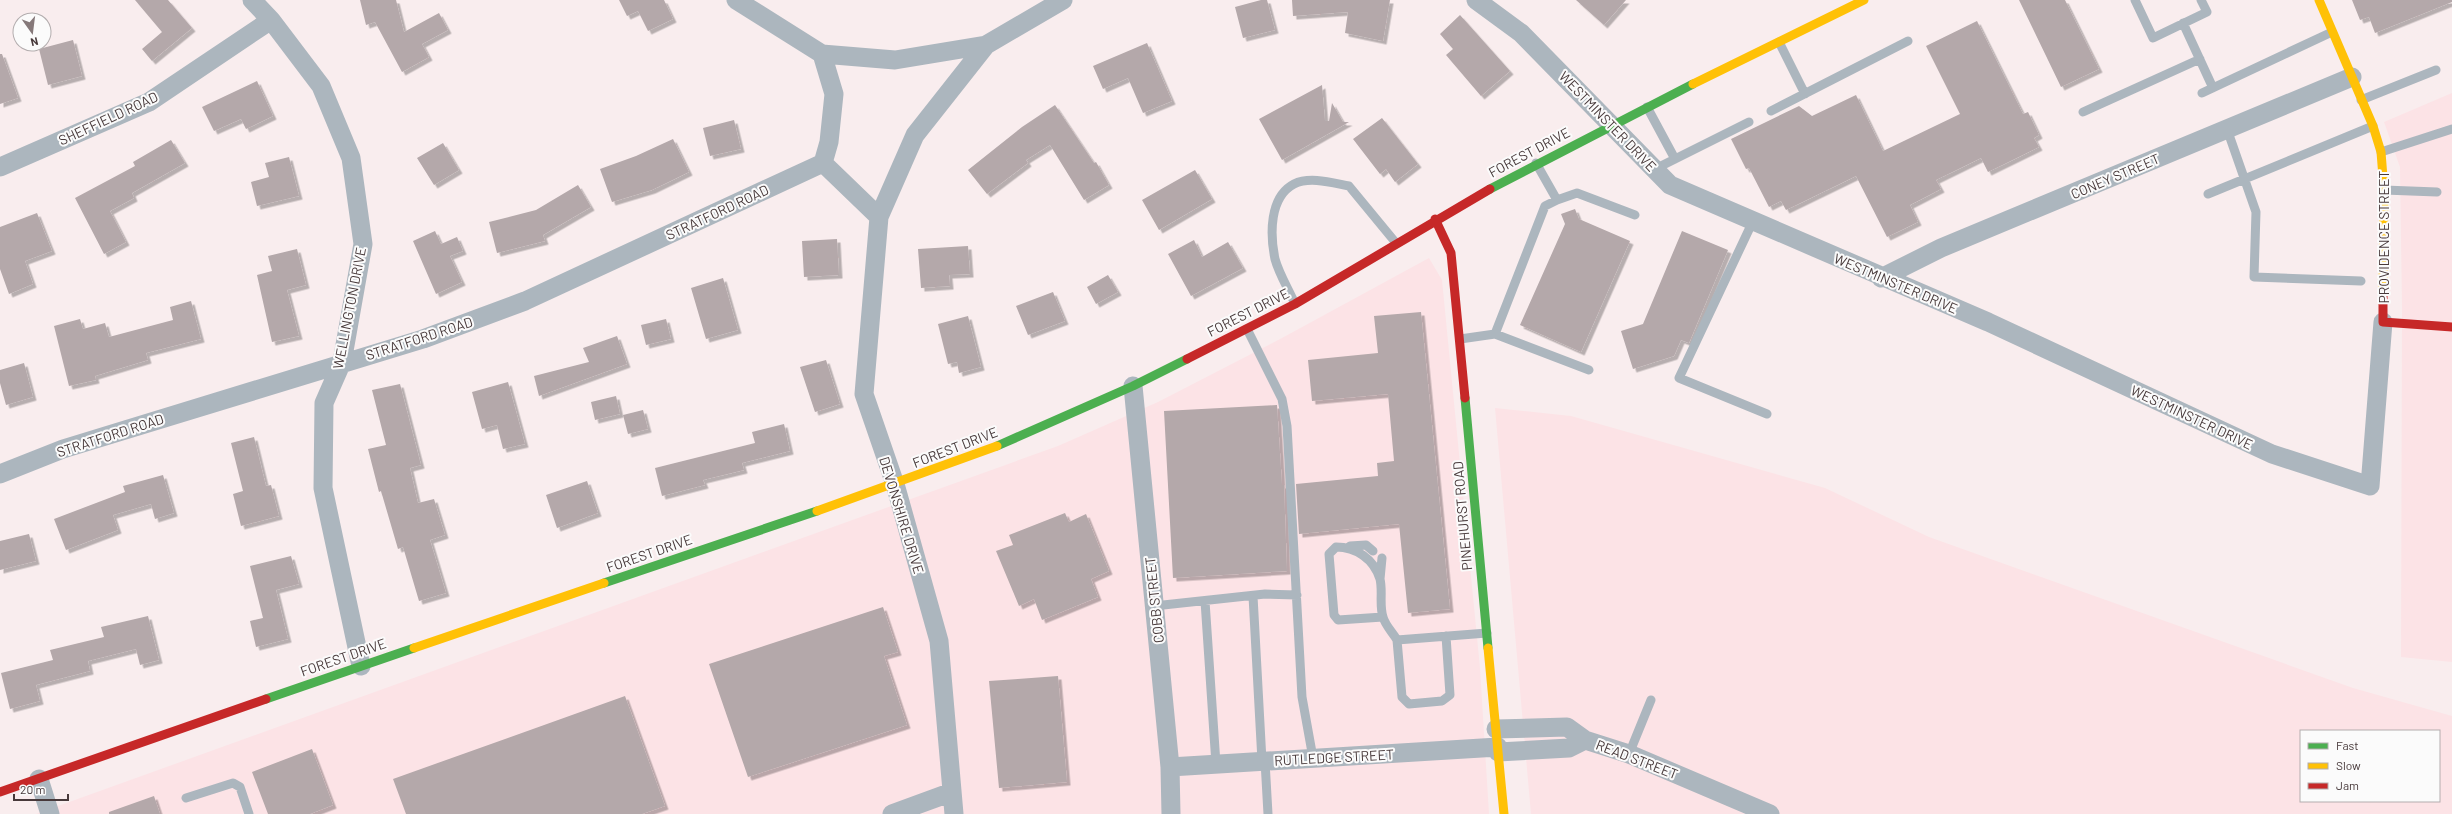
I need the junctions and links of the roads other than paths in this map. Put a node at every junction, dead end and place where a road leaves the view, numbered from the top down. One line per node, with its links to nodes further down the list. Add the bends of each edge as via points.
1 (252, 0): 9 (street, WELLINGTON DRIVE)
2 (736, 0): 15 (street)
3 (1063, 0): 14 (street)
4 (1476, 0): 27 (street, WESTMINSTER DRIVE, via 1521,33)
5 (1864, 0): 13 (main road, FOREST DRIVE)
6 (2135, 0): 10 (lane, via 2153,38)
7 (2201, 0): 10 (lane, via 2207,12)
8 (2319, 0): 11 (main road, PROVIDENCE STREET)
9 (271, 20): 35 (street, SHEFFIELD ROAD, via 149,102); 55 (street, WELLINGTON DRIVE, via 321,86 351,158 363,244)
10 (2183, 23): 16 (lane)
11 (2332, 32): 18 (main road, PROVIDENCE STREET); 19 (lane)
12 (1908, 41): 21 (lane)
13 (1780, 42): 21 (lane); 23 (main road, FOREST DRIVE)
14 (986, 45): 15 (street, via 895,60); 43 (street, DEVONSHIRE DRIVE, via 915,135)
15 (822, 54): 33 (street, via 834,94 829,142)
16 (2200, 59): 19 (lane); 25 (lane)
17 (2436, 70): 22 (lane)
18 (2352, 77): 22 (main road, PROVIDENCE STREET); 29 (street, CONEY STREET)
19 (2213, 88): 20 (lane)
20 (2202, 93)
21 (1805, 94): 24 (lane)
22 (2361, 100): 28 (main road, PROVIDENCE STREET)
23 (1647, 107): 27 (main road, FOREST DRIVE); 32 (lane)
24 (1771, 112)
25 (2083, 112)
26 (1749, 122): 32 (lane)
27 (1612, 124): 34 (main road, FOREST DRIVE); 36 (street, WESTMINSTER DRIVE)
28 (2373, 126): 31 (main road, PROVIDENCE STREET); 37 (lane)
29 (2228, 129): 37 (lane); 47 (street, CONEY STREET, via 1941,248)
30 (2452, 129): 31 (lane)
31 (2381, 152): 38 (main road, PROVIDENCE STREET)
32 (1674, 159): 36 (lane)
33 (823, 163): 43 (street); 55 (street, STRATFORD ROAD, via 525,301 423,339)
34 (1536, 164): 41 (lane); 44 (main road, FOREST DRIVE)
35 (0, 167)
36 (1654, 169): 45 (street, WESTMINSTER DRIVE, via 1670,185)
37 (2246, 179): 40 (lane); 48 (lane, via 2256,212 2254,277)
38 (2384, 190): 39 (lane); 50 (main road, PROVIDENCE STREET)
39 (2437, 192)
40 (2208, 194)
41 (1557, 200): 42 (lane, via 1576,193); 53 (lane, via 1545,206)
42 (1635, 215)
43 (879, 217): 60 (street, DEVONSHIRE DRIVE, via 864,394)
44 (1435, 219): 46 (main road, FOREST DRIVE); 54 (main road, PINEHURST ROAD, via 1451,253)
45 (1753, 221): 47 (street, WESTMINSTER DRIVE); 58 (lane, via 1679,378)
46 (1396, 243): 49 (main road, FOREST DRIVE); 49 (lane, via 1349,186 1320,180 1295,183 1278,197 1272,220 1275,259)
47 (1880, 278): 61 (street, WESTMINSTER DRIVE, via 1988,322 2272,454)
48 (2361, 281)
49 (1295, 304): 52 (main road, FOREST DRIVE)
50 (2383, 322): 51 (main road); 61 (street, PROVIDENCE STREET)
51 (2452, 327)
52 (1247, 329): 57 (main road, FOREST DRIVE); 66 (lane, via 1282,399 1287,426)
53 (1495, 334): 54 (lane); 56 (lane)
54 (1460, 339): 71 (main road, PINEHURST ROAD)
55 (342, 362): 59 (street, STRATFORD ROAD, via 63,449); 74 (street, WELLINGTON DRIVE, via 324,403 323,488)
56 (1589, 370)
57 (1133, 386): 60 (main road, FOREST DRIVE, via 1019,438); 69 (street, COBB STREET)
58 (1767, 414)
59 (0, 474)
60 (895, 484): 74 (main road, FOREST DRIVE); 84 (street, DEVONSHIRE DRIVE, via 940,641)
61 (2370, 486)
62 (1346, 547): 63 (lane, via 1366,545); 65 (lane, via 1359,551 1370,562); 70 (lane, via 1336,547 1329,554 1334,615 1338,620)
63 (1373, 551)
64 (1382, 558): 65 (lane)
65 (1380, 579): 70 (lane)
66 (1296, 595): 67 (lane); 78 (lane, via 1302,696)
67 (1253, 596): 68 (lane); 79 (lane)
68 (1205, 601): 69 (lane); 80 (lane)
69 (1154, 606): 81 (street, COBB STREET)
70 (1383, 616): 73 (lane)
71 (1487, 633): 72 (lane); 76 (main road, PINEHURST ROAD)
72 (1446, 636): 73 (lane); 73 (lane, via 1450,695 1442,701 1409,704 1402,697)
73 (1397, 640)
74 (361, 666): 82 (main road, FOREST DRIVE)
75 (1651, 700): 77 (lane)
76 (1498, 743): 77 (street, READ STREET, via 1567,727 1585,740); 78 (street, RUTLEDGE STREET); 92 (main road, PINEHURST ROAD)
77 (1629, 754): 93 (street, READ STREET)
78 (1313, 758): 79 (street, RUTLEDGE STREET)
79 (1264, 761): 80 (street, RUTLEDGE STREET); 91 (lane)
80 (1216, 764): 81 (street, RUTLEDGE STREET)
81 (1170, 767): 90 (street, COBB STREET)
82 (39, 779): 83 (main road, FOREST DRIVE); 86 (street)
83 (0, 792)
84 (952, 792): 88 (street); 89 (street, DEVONSHIRE DRIVE)
85 (186, 798): 87 (lane, via 233,783 240,787)
86 (50, 814)
87 (249, 814)
88 (892, 814)
89 (954, 814)
90 (1171, 814)
91 (1268, 814)
92 (1504, 814)
93 (1770, 814)

